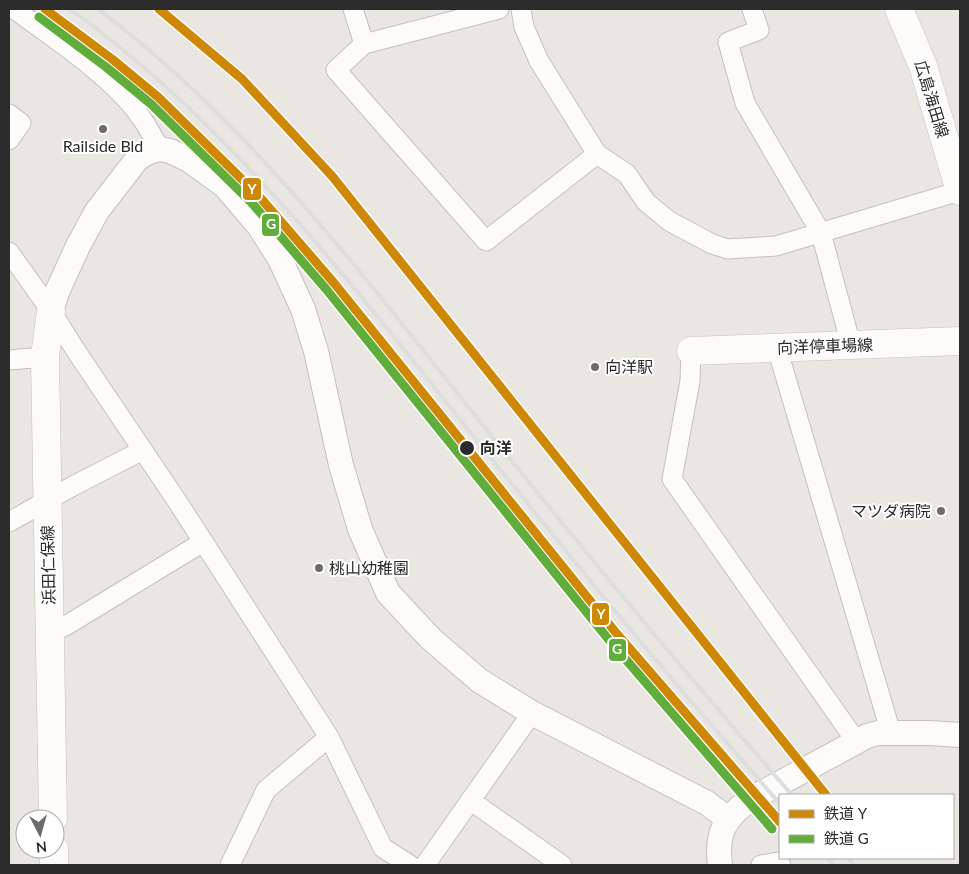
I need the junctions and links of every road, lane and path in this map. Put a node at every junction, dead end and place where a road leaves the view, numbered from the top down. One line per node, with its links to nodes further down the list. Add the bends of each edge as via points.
1 (14, 9): 10 (street, via 120,93 140,116)
2 (352, 9): 7 (street)
3 (499, 9): 7 (street)
4 (521, 9): 11 (street, via 524,28 539,61)
5 (752, 9): 13 (street, via 758,30 728,42 745,103)
6 (899, 9): 12 (main road, 広島海田線, via 923,66)
7 (364, 44): 11 (street, via 336,70 486,242)
8 (9, 114): 9 (street, via 21,123)
9 (9, 140)
10 (160, 150): 15 (street, via 138,158 98,211 78,246); 27 (street, via 189,160 225,186 259,226 280,259 307,320 341,465 360,529 388,593 432,639 480,681)
11 (597, 154): 13 (street, via 627,174 646,202 669,221 728,249 776,246)
12 (960, 191): 13 (street)
13 (821, 233): 17 (street)
14 (9, 252): 15 (street)
15 (52, 311): 20 (main road, 浜田仁保線); 22 (street)
16 (960, 341): 17 (main road, 向洋停車場線)
17 (852, 345): 18 (main road, 向洋停車場線)
18 (777, 348): 19 (main road, 向洋停車場線); 28 (street)
19 (690, 351): 31 (street, via 690,381 672,479)
20 (45, 357): 21 (street); 23 (main road, 浜田仁保線)
21 (9, 360)
22 (143, 450): 23 (street); 25 (street)
23 (47, 501): 24 (street); 26 (main road, 浜田仁保線)
24 (9, 522)
25 (203, 542): 26 (street, via 68,626); 30 (street)
26 (50, 633): 33 (main road, 浜田仁保線)
27 (532, 713): 32 (street); 34 (street, via 707,803)
28 (891, 733): 29 (street); 31 (street, via 878,733)
29 (960, 735)
30 (329, 737): 35 (street, via 266,790); 36 (street, via 383,848)
31 (856, 741): 34 (street, via 749,800)
32 (470, 800): 37 (street); 38 (street)
33 (53, 809)
34 (728, 819): 39 (street, via 718,843)
35 (230, 865)
36 (410, 865)
37 (425, 865)
38 (562, 865)
39 (720, 865)
40 (761, 865): 41 (street, via 778,862)
41 (781, 865)

